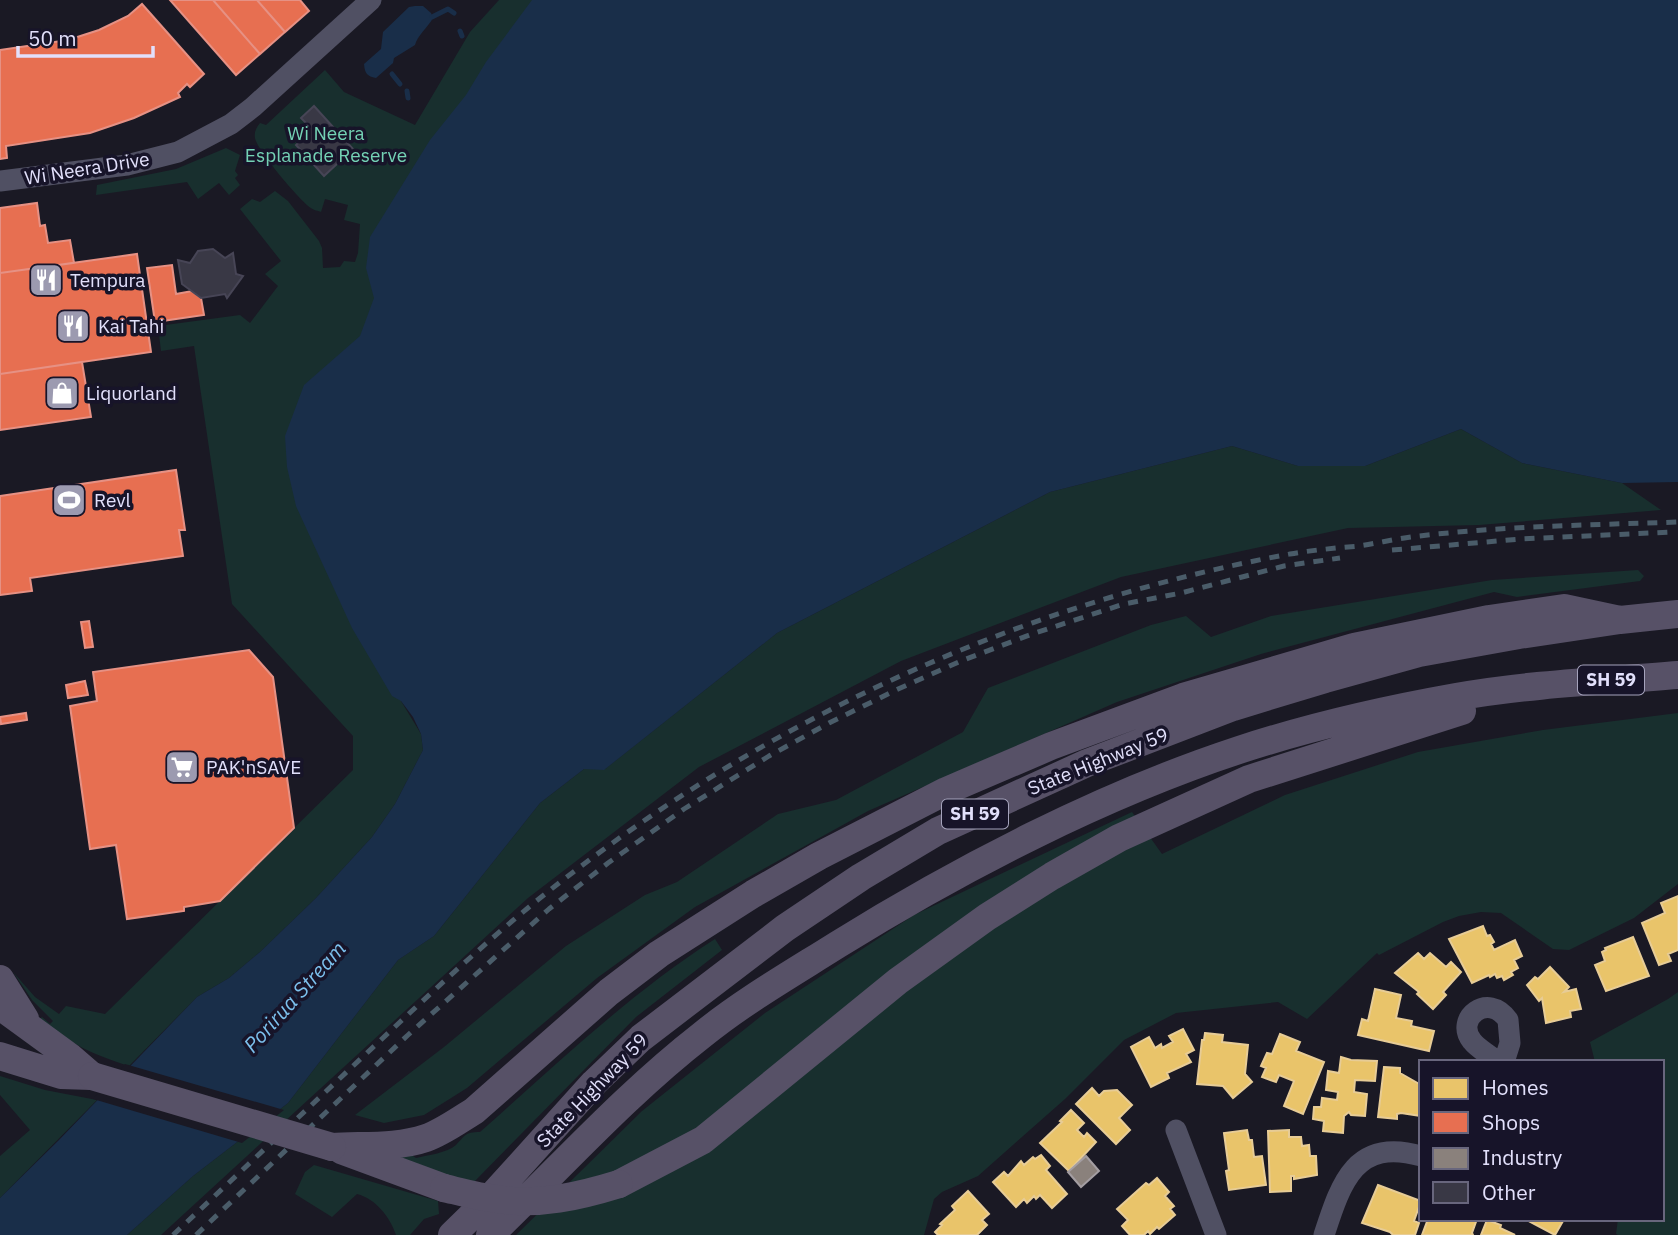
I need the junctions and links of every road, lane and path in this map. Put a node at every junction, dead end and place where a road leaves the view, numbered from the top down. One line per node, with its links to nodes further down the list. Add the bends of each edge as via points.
1 (371, 0): 2 (street, Wi Neera Drive, via 253,107 178,152 127,165)
2 (0, 181)
3 (1678, 614): 4 (main road, State Highway 59 / SH 59)
4 (1620, 620): 15 (main road, via 1564,608 1379,641 1183,697 1051,746 946,791 753,894 609,992 474,1111 455,1122 426,1138); 17 (main road, State Highway 59 / SH 59, via 1419,653 1233,707 1087,763 938,831 785,928 640,1038)
5 (1678, 675): 6 (main road, State Highway 59 / SH 59)
6 (1545, 685): 15 (main road, bridge, via 1249,779 1119,838 988,916 898,981 703,1140 619,1184 581,1196 498,1200 444,1188); 18 (main road, State Highway 59 / SH 59, via 1458,696 1357,717 1238,751 1120,796 998,854 898,907 699,1036 614,1111)
7 (0, 979): 9 (main road)
8 (0, 1006): 9 (main road)
9 (30, 1028): 13 (main road)
10 (0, 1056): 13 (main road, via 61,1075)
11 (1496, 1060): 12 (street, via 1472,1041 1467,1030 1469,1020 1488,1006 1508,1020 1510,1043)
12 (1505, 1060)
13 (92, 1076): 15 (main road, bridge)
14 (1176, 1130): 19 (street)
15 (332, 1147)
16 (1419, 1155): 20 (street, via 1402,1150 1378,1151 1358,1164 1345,1181)
17 (452, 1235)
18 (491, 1235)
19 (1216, 1235)
20 (1324, 1235)

